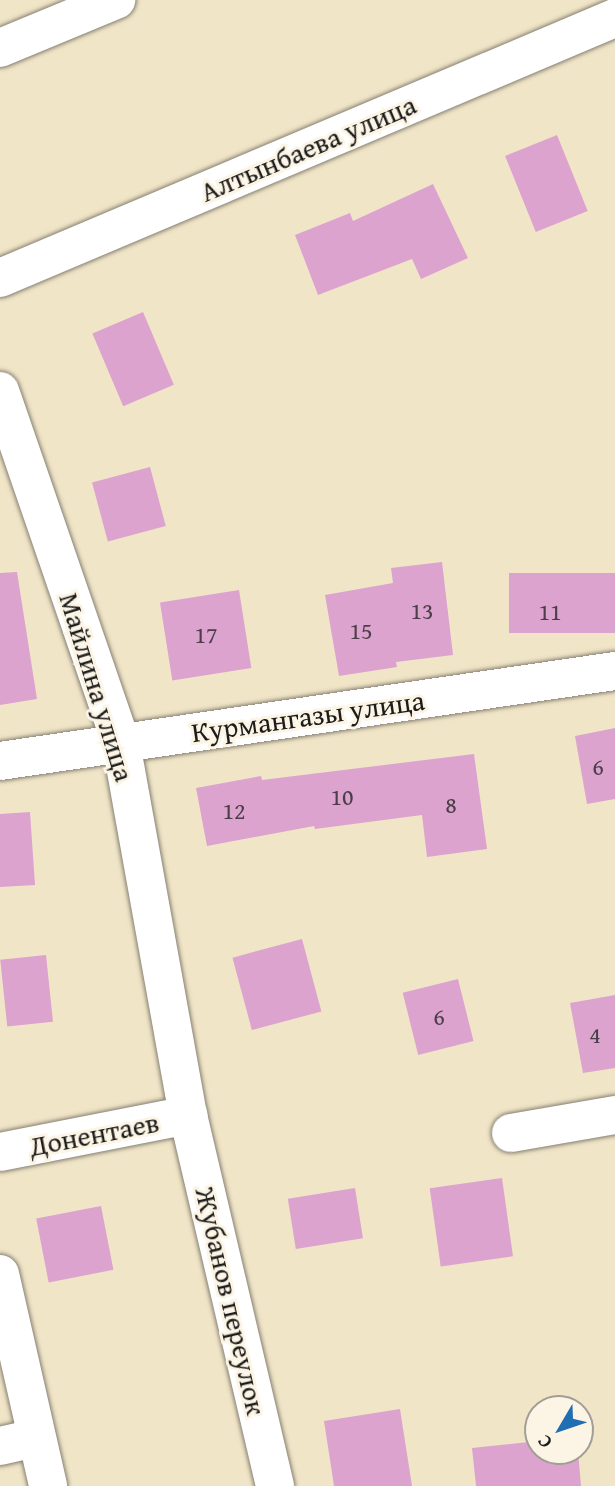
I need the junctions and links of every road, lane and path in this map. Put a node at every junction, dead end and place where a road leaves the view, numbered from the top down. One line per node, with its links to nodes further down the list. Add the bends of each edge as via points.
1 (116, 0): 3 (street)
2 (615, 18): 4 (street, Алтынбаева улица)
3 (0, 48)
4 (0, 278)
5 (0, 391): 7 (street, Майлина улица)
6 (615, 671): 7 (street, Курмангазы улица)
7 (121, 743): 8 (street, Курмангазы улица); 9 (street, Майлина улица)
8 (0, 761)
9 (188, 1115): 12 (street, Донентаев); 16 (street, Жубанов переулок)
10 (615, 1115): 11 (street)
11 (511, 1133)
12 (0, 1152)
13 (0, 1274): 14 (street)
14 (18, 1442): 15 (street)
15 (48, 1486)
16 (275, 1486)

